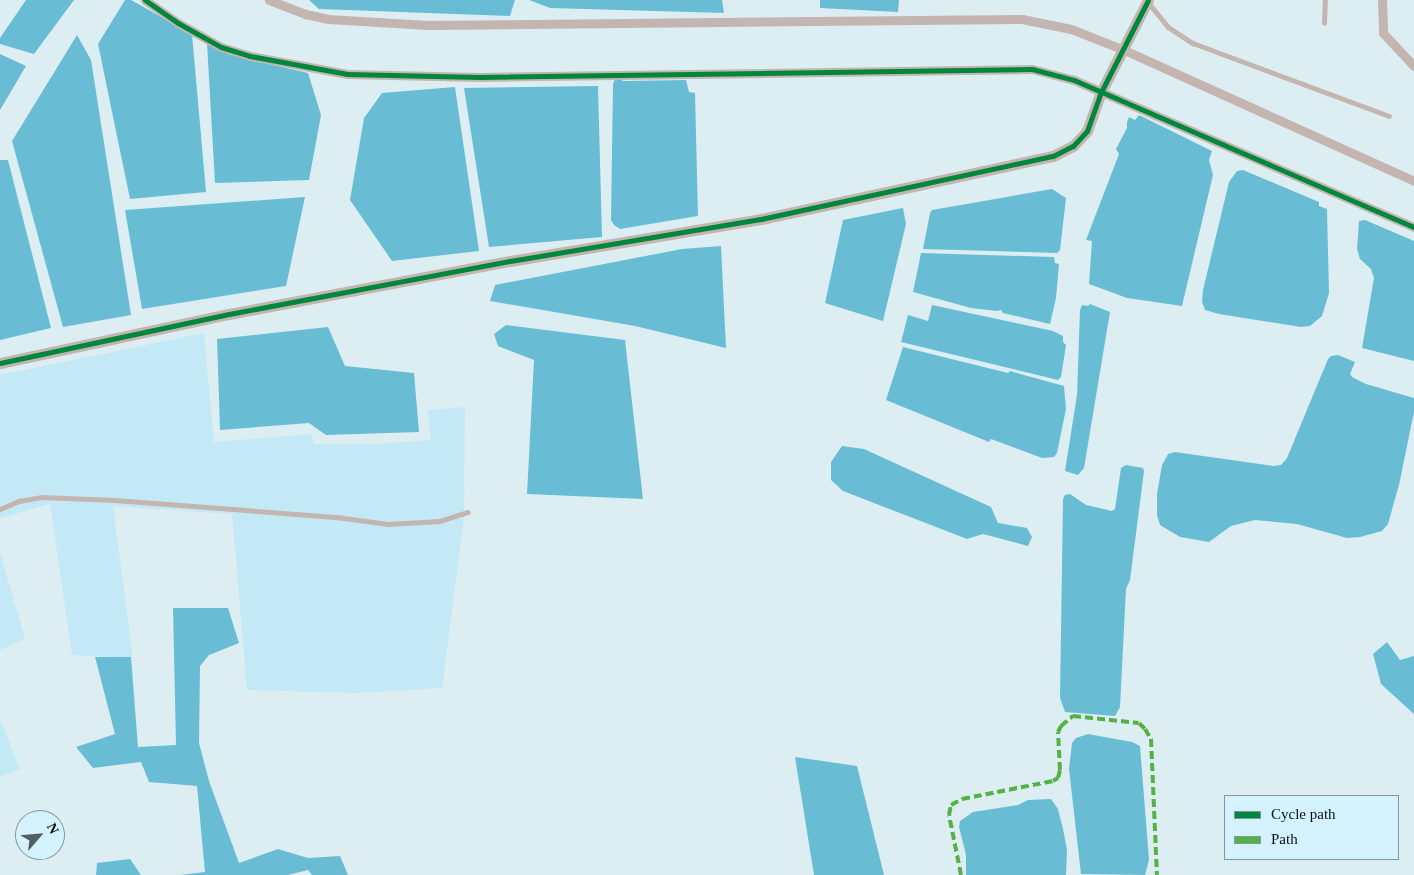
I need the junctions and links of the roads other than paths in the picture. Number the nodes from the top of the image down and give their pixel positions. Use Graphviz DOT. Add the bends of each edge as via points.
graph roads {
  1 [pos="145,0"];
  2 [pos="268,0"];
  3 [pos="1325,0"];
  4 [pos="1382,0"];
  5 [pos="1148,1"];
  6 [pos="1324,23"];
  7 [pos="1120,52"];
  8 [pos="1414,66"];
  9 [pos="1105,87"];
  10 [pos="1389,116"];
  11 [pos="1414,181"];
  12 [pos="1414,227"];
  13 [pos="0,363"];
  14 [pos="0,508"];
  15 [pos="468,512"];
  1 -- 9 [label="street" via="221,47 250,56 347,74 479,77 1032,69"];
  2 -- 7 [label="street" via="328,19 428,24 1022,19 1071,30"];
  3 -- 6 [label="lane"];
  4 -- 8 [label="street" via="1383,33"];
  5 -- 7 [label="street"];
  5 -- 10 [label="lane" via="1168,27 1193,43"];
  7 -- 9 [label="street"];
  7 -- 11 [label="street"];
  9 -- 12 [label="street"];
  9 -- 13 [label="street" via="1087,131 1073,146 1053,156 762,219 403,281"];
  14 -- 15 [label="lane" via="41,497 115,500 337,517 388,524 440,521"];
}
